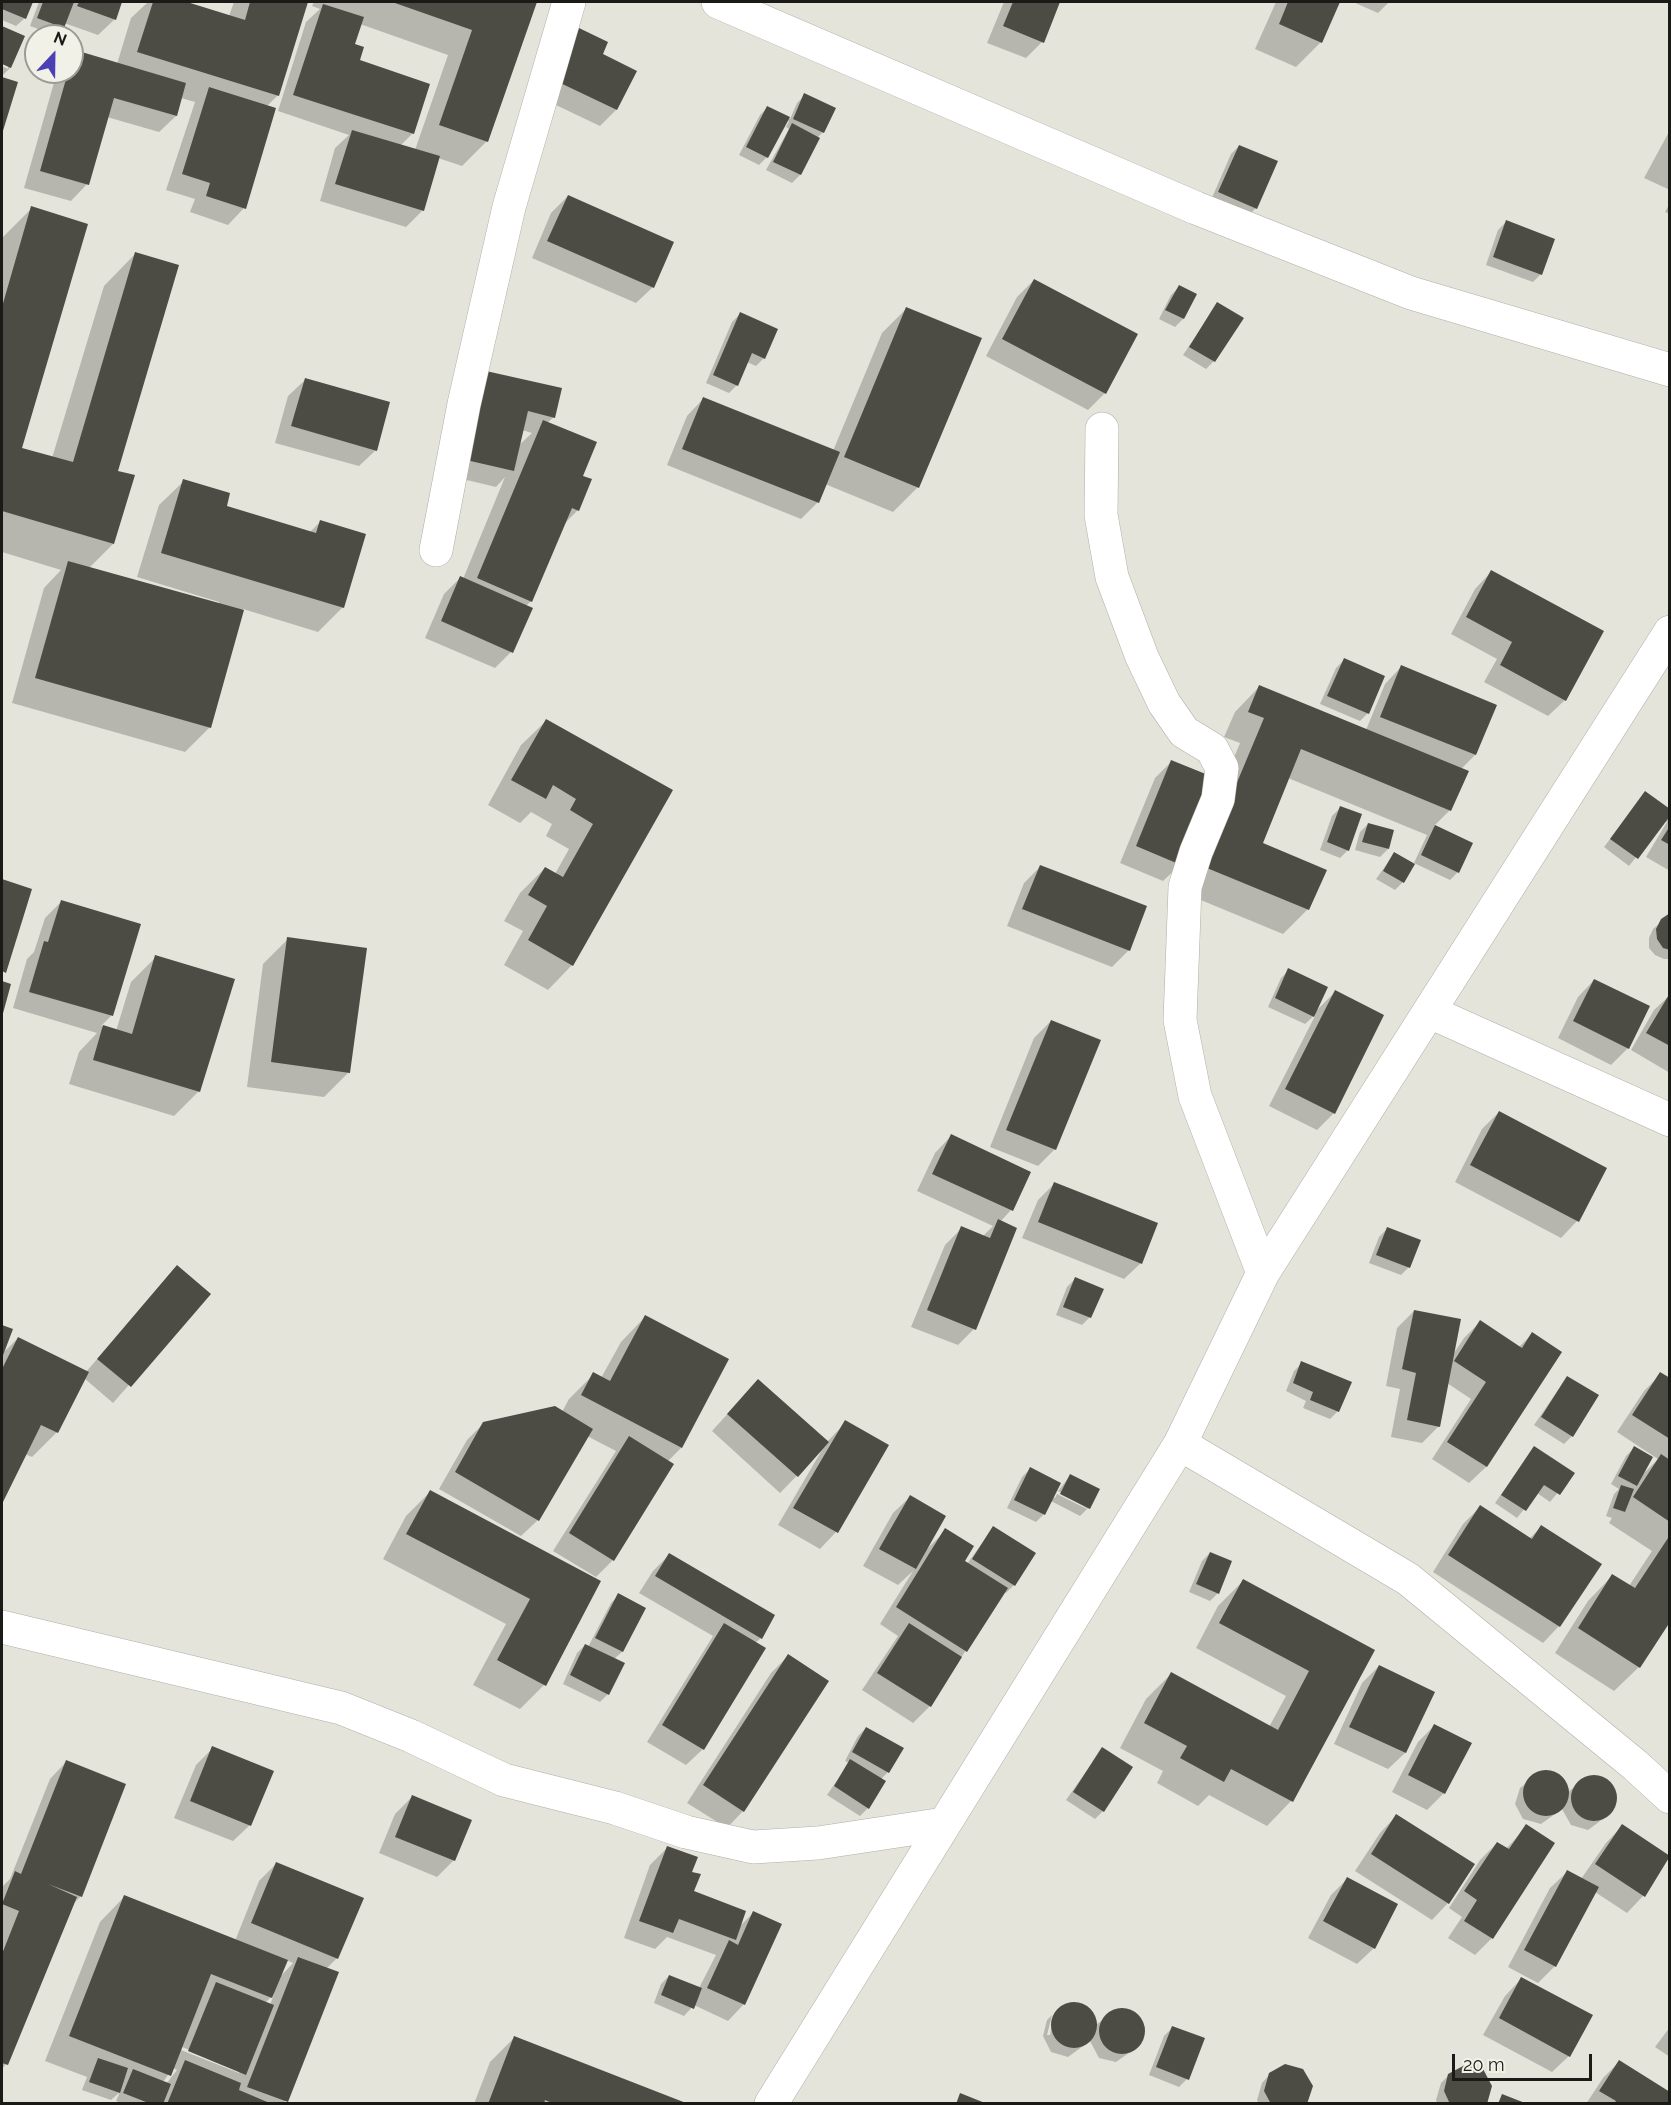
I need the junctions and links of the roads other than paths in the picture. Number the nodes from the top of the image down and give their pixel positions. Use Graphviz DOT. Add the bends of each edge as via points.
graph roads {
  1 [pos="569,2"];
  2 [pos="718,2"];
  3 [pos="1670,370"];
  4 [pos="1102,429"];
  5 [pos="436,550"];
  6 [pos="1670,632"];
  7 [pos="1430,1012"];
  8 [pos="1670,1120"];
  9 [pos="1263,1273"];
  10 [pos="1180,1444"];
  11 [pos="2,1627"];
  12 [pos="1670,1797"];
  13 [pos="944,1824"];
  14 [pos="771,2103"];
  1 -- 5 [label="street" via="508,207"];
  2 -- 3 [label="street" via="1196,208 1411,294"];
  4 -- 9 [label="street" via="1101,515 1112,577 1164,703 1184,732 1212,750 1221,768 1218,799 1185,887 1180,1020 1196,1096"];
  6 -- 7 [label="street"];
  7 -- 8 [label="street"];
  7 -- 9 [label="street"];
  9 -- 10 [label="street"];
  10 -- 12 [label="street" via="1407,1579"];
  10 -- 13 [label="street"];
  11 -- 13 [label="street" via="341,1708 504,1780 753,1847 818,1843"];
  13 -- 14 [label="street"];
}
